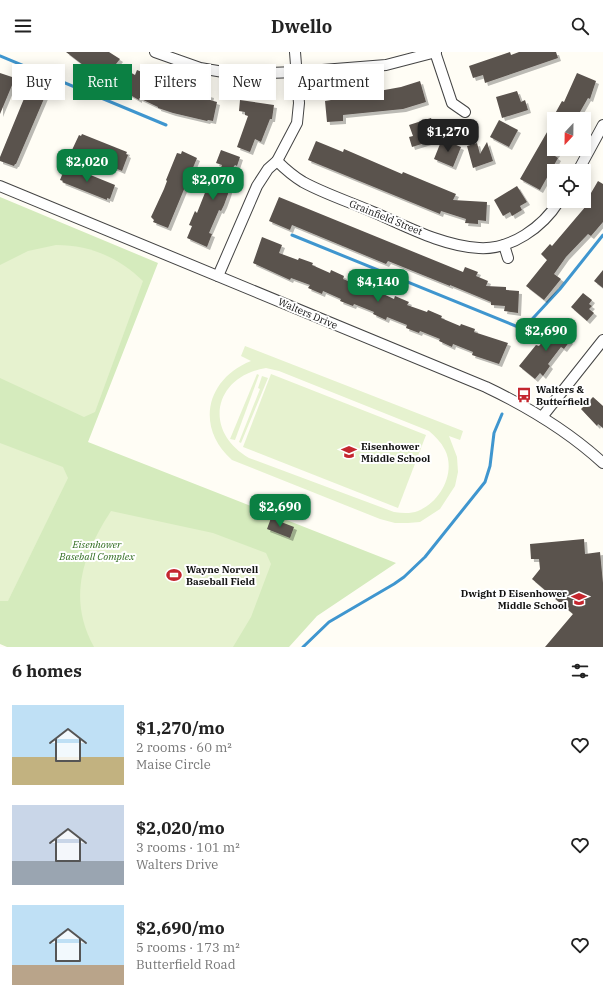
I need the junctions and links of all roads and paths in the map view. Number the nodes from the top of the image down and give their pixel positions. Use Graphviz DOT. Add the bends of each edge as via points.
graph roads {
  1 [pos="156,52"];
  2 [pos="294,52"];
  3 [pos="436,52"];
  4 [pos="296,64"];
  5 [pos="384,65"];
  6 [pos="284,72"];
  7 [pos="299,100"];
  8 [pos="465,112"];
  9 [pos="603,125"];
  10 [pos="277,161"];
  11 [pos="582,164"];
  12 [pos="0,186"];
  13 [pos="554,208"];
  14 [pos="504,245"];
  15 [pos="508,258"];
  16 [pos="218,276"];
  17 [pos="603,340"];
  18 [pos="542,417"];
  19 [pos="603,463"];
  1 -- 6 [label="street" via="209,70 235,74"];
  2 -- 4 [label="street"];
  3 -- 5 [label="street"];
  3 -- 8 [label="street" via="452,103"];
  7 -- 10 [label="street" via="297,123"];
  9 -- 11 [label="street"];
  10 -- 14 [label="street, Grainfield Street" via="293,175 316,188 452,244 480,248"];
  10 -- 16 [label="street" via="268,169 257,186"];
  12 -- 16 [label="street, Walters Drive"];
  13 -- 14 [label="street, Grainfield Street" via="545,220 531,231"];
  14 -- 15 [label="street"];
  16 -- 18 [label="street, Walters Drive" via="486,387"];
  17 -- 18 [label="street"];
  18 -- 19 [label="street, Walters Drive"];
}
